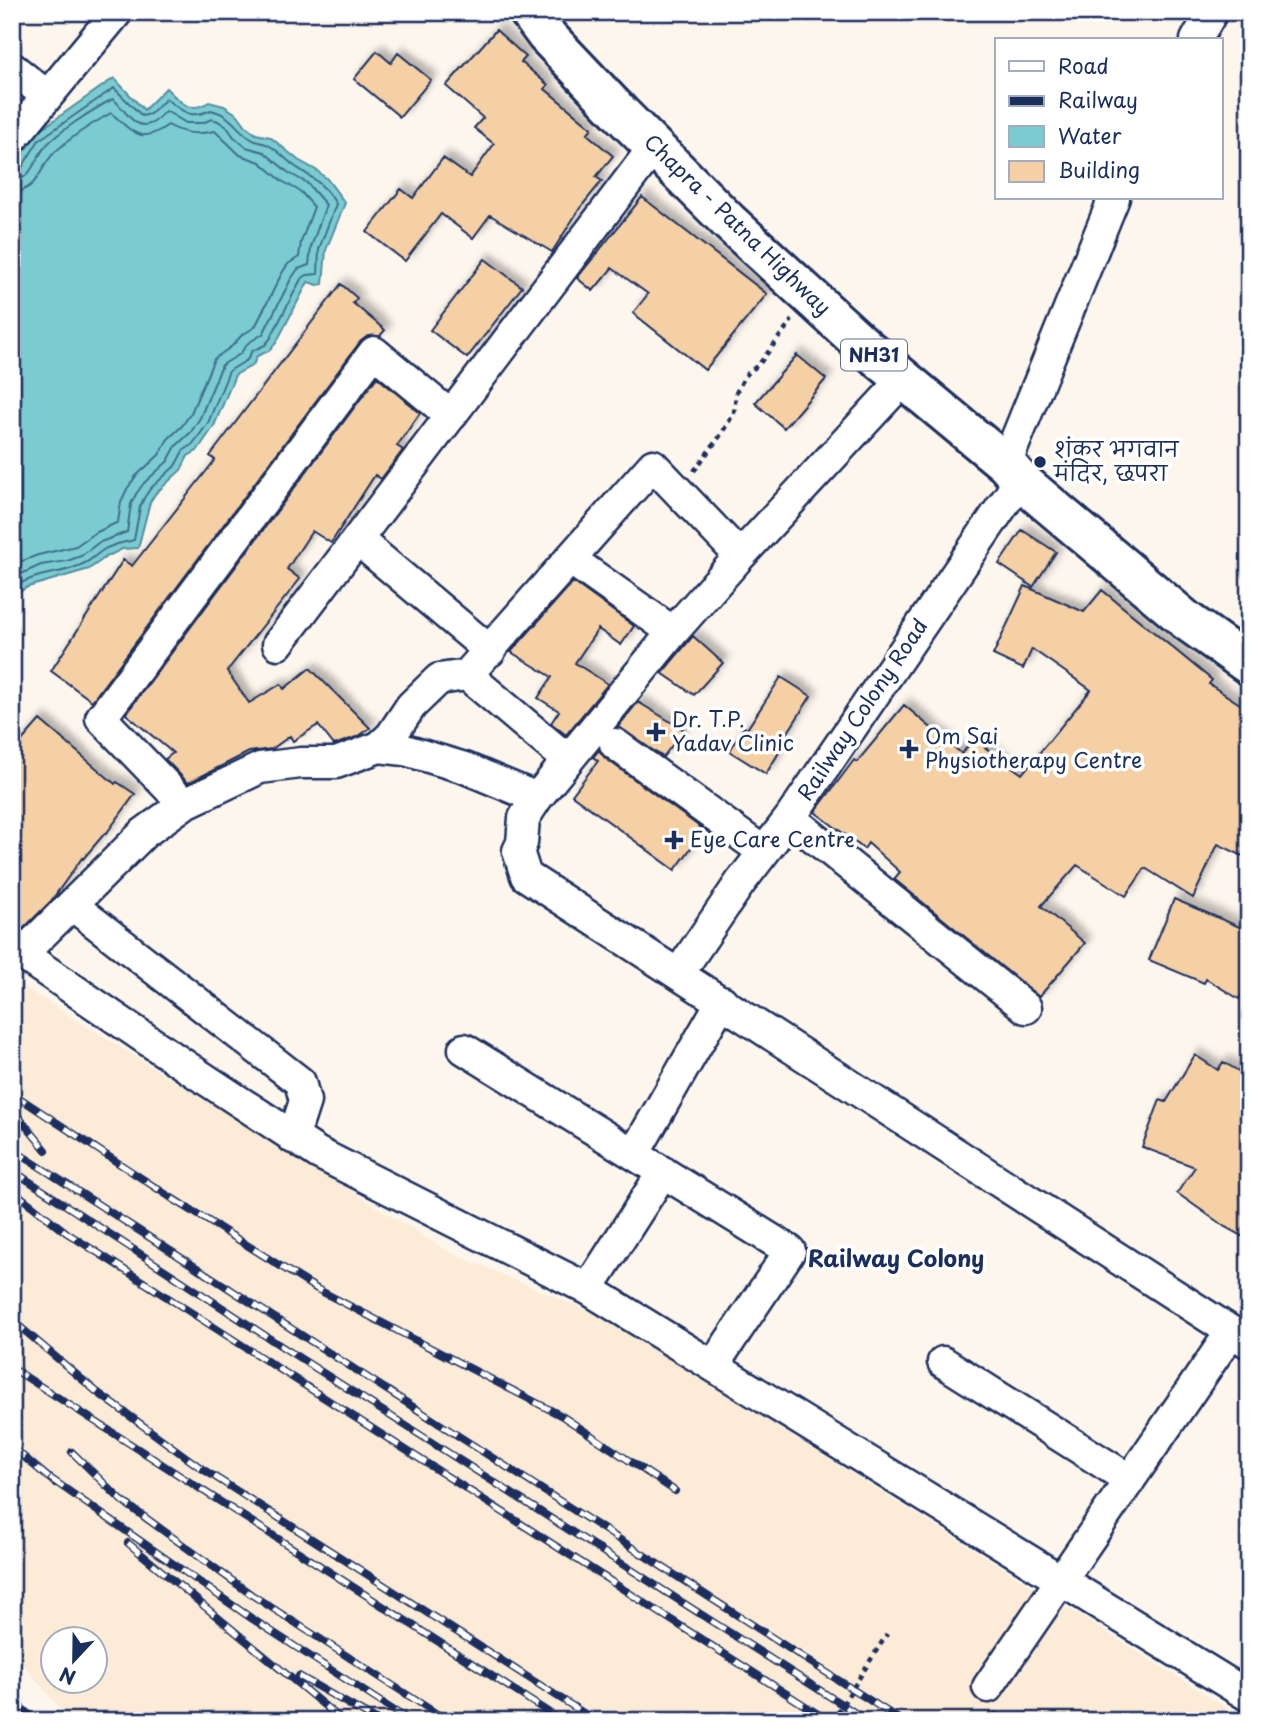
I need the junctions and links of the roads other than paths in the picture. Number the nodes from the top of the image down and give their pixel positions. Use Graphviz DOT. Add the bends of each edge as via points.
graph roads {
  1 [pos="117,12"];
  2 [pos="529,12"];
  3 [pos="1212,12"];
  4 [pos="1197,38"];
  5 [pos="12,68"];
  6 [pos="47,96"];
  7 [pos="12,139"];
  8 [pos="654,147"];
  9 [pos="1113,200"];
  10 [pos="904,379"];
  11 [pos="451,416"];
  12 [pos="1013,472"];
  13 [pos="358,540"];
  14 [pos="740,556"];
  15 [pos="570,559"];
  16 [pos="673,632"];
  17 [pos="278,644"];
  18 [pos="489,651"];
  19 [pos="1249,665"];
  20 [pos="467,675"];
  21 [pos="615,744"];
  22 [pos="379,747"];
  23 [pos="568,760"];
  24 [pos="537,798"];
  25 [pos="184,804"];
  26 [pos="790,818"];
  27 [pos="764,852"];
  28 [pos="72,905"];
  29 [pos="16,950"];
  30 [pos="679,973"];
  31 [pos="722,1000"];
  32 [pos="1026,1008"];
  33 [pos="464,1049"];
  34 [pos="293,1138"];
  35 [pos="634,1154"];
  36 [pos="663,1172"];
  37 [pos="588,1289"];
  38 [pos="1240,1337"];
  39 [pos="943,1362"];
  40 [pos="713,1366"];
  41 [pos="1130,1480"];
  42 [pos="1060,1581"];
  43 [pos="988,1687"];
  44 [pos="1249,1696"];
  1 -- 6 [label="street"];
  2 -- 8 [label="highway, Chapra - Patna Highway / NH31"];
  3 -- 4 [label="street"];
  5 -- 6 [label="street"];
  6 -- 7 [label="street"];
  8 -- 10 [label="highway, Chapra - Patna Highway / NH31" via="729,222"];
  8 -- 11 [label="street"];
  9 -- 12 [label="street, Railway Colony Road"];
  10 -- 12 [label="highway, Chapra - Patna Highway / NH31"];
  10 -- 14 [label="street"];
  11 -- 13 [label="street"];
  11 -- 25 [label="street" via="374,352 101,718"];
  12 -- 19 [label="highway, Chapra - Patna Highway / NH31" via="1187,621"];
  12 -- 26 [label="street, Railway Colony Road"];
  13 -- 17 [label="street"];
  13 -- 18 [label="street"];
  14 -- 15 [label="street" via="653,465"];
  14 -- 16 [label="street"];
  15 -- 16 [label="street"];
  15 -- 18 [label="street"];
  16 -- 23 [label="street"];
  18 -- 20 [label="street"];
  20 -- 22 [label="street" via="439,679"];
  20 -- 23 [label="street"];
  21 -- 27 [label="street"];
  22 -- 24 [label="street" via="466,768"];
  22 -- 25 [label="street" via="336,763 260,768"];
  23 -- 24 [label="street"];
  24 -- 30 [label="street" via="524,818 517,851 526,876"];
  25 -- 28 [label="street" via="144,833"];
  26 -- 27 [label="street, Railway Colony Road"];
  26 -- 32 [label="street"];
  27 -- 30 [label="street, Railway Colony Road"];
  28 -- 29 [label="street" via="34,942"];
  28 -- 34 [label="street" via="300,1082 304,1101"];
  29 -- 34 [label="street"];
  30 -- 31 [label="street"];
  31 -- 35 [label="street"];
  31 -- 38 [label="street"];
  33 -- 35 [label="street"];
  34 -- 37 [label="street"];
  35 -- 36 [label="street"];
  36 -- 37 [label="street"];
  36 -- 40 [label="street" via="790,1251"];
  37 -- 40 [label="street"];
  38 -- 41 [label="street"];
  39 -- 41 [label="street"];
  40 -- 42 [label="street"];
  41 -- 42 [label="street"];
  42 -- 43 [label="street"];
  42 -- 44 [label="street"];
}
